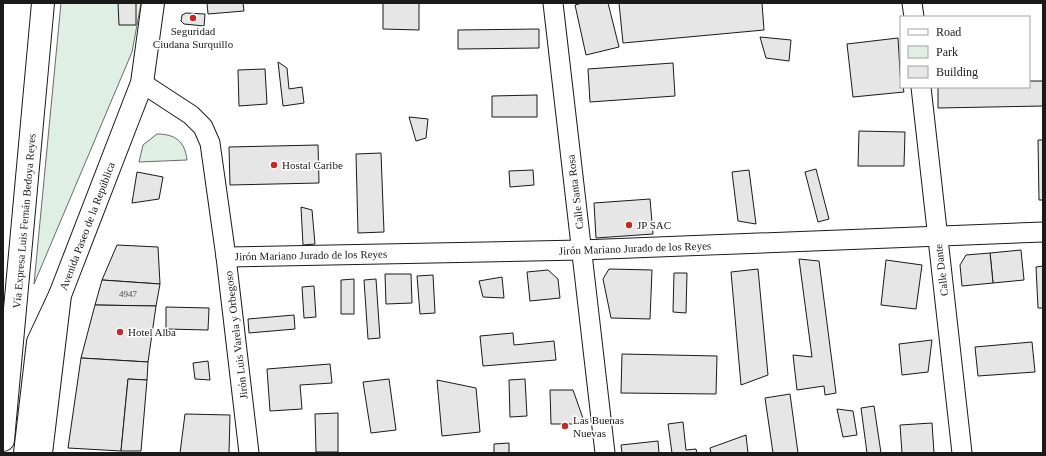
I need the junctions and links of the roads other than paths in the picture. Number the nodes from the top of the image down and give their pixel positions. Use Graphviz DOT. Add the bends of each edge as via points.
graph roads {
  1 [pos="43,3"];
  2 [pos="153,3"];
  3 [pos="168,3"];
  4 [pos="553,3"];
  5 [pos="912,3"];
  6 [pos="914,16"];
  7 [pos="148,43"];
  8 [pos="142,83"];
  9 [pos="921,88"];
  10 [pos="1043,232"];
  11 [pos="937,237"];
  12 [pos="581,250"];
  13 [pos="226,257"];
  14 [pos="60,295"];
  15 [pos="3,440"];
  16 [pos="25,453"];
  17 [pos="41,453"];
  18 [pos="249,453"];
  19 [pos="605,453"];
  20 [pos="962,453"];
  1 -- 15 [label="main road, Vía Expresa Luis Fernán Bedoya Reyes"];
  2 -- 7 [label="main road, Avenida Paseo de la República"];
  3 -- 7 [label="main road"];
  4 -- 12 [label="street, Calle Santa Rosa"];
  5 -- 6 [label="street"];
  7 -- 8 [label="main road, Avenida Paseo de la República"];
  8 -- 13 [label="street, Jirón Luis Varela y Orbegoso" via="204,127 210,143"];
  8 -- 14 [label="main road, Avenida Paseo de la República"];
  9 -- 11 [label="street, Calle Dante"];
  10 -- 11 [label="street, Jirón Mariano Jurado de los Reyes"];
  11 -- 12 [label="street, Jirón Mariano Jurado de los Reyes"];
  11 -- 20 [label="street, Calle Dante"];
  12 -- 13 [label="street, Jirón Mariano Jurado de los Reyes"];
  12 -- 19 [label="street, Calle Santa Rosa"];
  13 -- 18 [label="street, Jirón Luis Varela y Orbegoso"];
  14 -- 16 [label="main road" via="38,342"];
  14 -- 17 [label="main road, Avenida Paseo de la República"];
}
